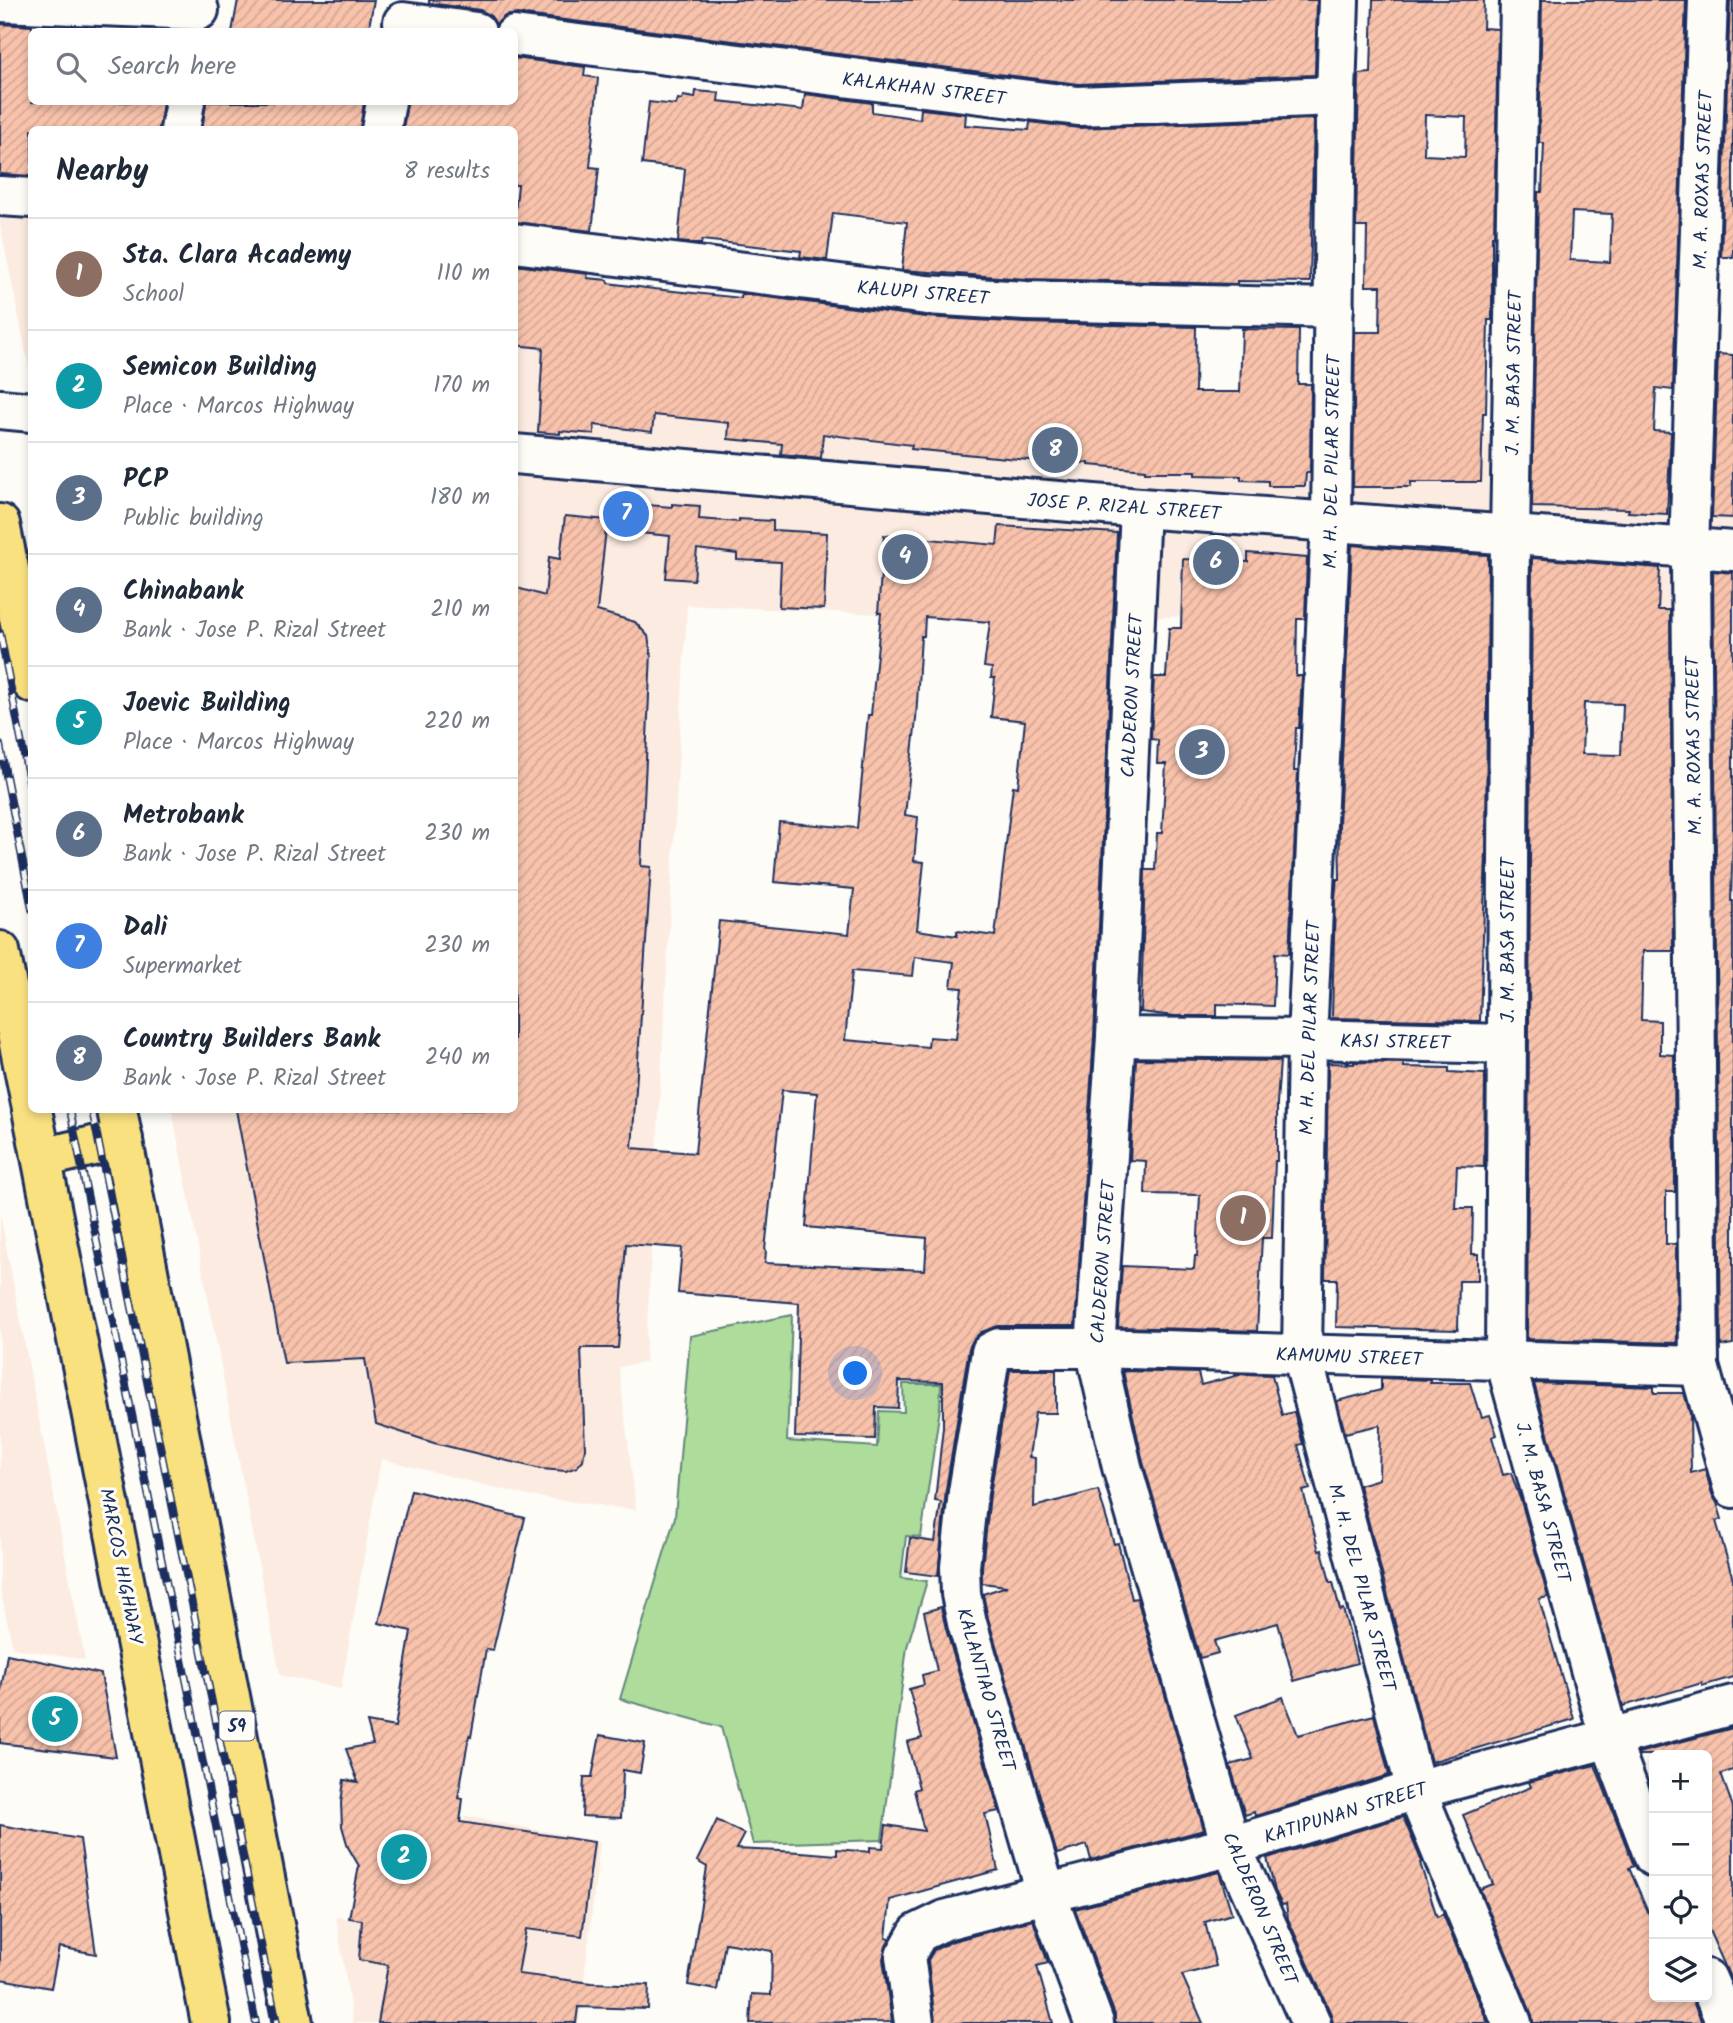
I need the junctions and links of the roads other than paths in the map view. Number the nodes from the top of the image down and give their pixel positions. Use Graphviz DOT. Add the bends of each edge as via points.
graph roads {
  1 [pos="1339,0"];
  2 [pos="1520,0"];
  3 [pos="1708,0"];
  4 [pos="0,2"];
  5 [pos="198,14"];
  6 [pos="403,18"];
  7 [pos="455,28"];
  8 [pos="518,36"];
  9 [pos="1336,96"];
  10 [pos="184,105"];
  11 [pos="385,105"];
  12 [pos="181,126"];
  13 [pos="381,126"];
  14 [pos="0,196"];
  15 [pos="28,198"];
  16 [pos="518,244"];
  17 [pos="1334,308"];
  18 [pos="0,409"];
  19 [pos="28,412"];
  20 [pos="518,454"];
  21 [pos="1140,508"];
  22 [pos="1331,522"];
  23 [pos="0,524"];
  24 [pos="1510,535"];
  25 [pos="1689,548"];
  26 [pos="1733,551"];
  27 [pos="28,663"];
  28 [pos="0,951"];
  29 [pos="1116,1037"];
  30 [pos="1307,1039"];
  31 [pos="1506,1044"];
  32 [pos="28,1089"];
  33 [pos="33,1113"];
  34 [pos="120,1124"];
  35 [pos="42,1158"];
  36 [pos="999,1348"];
  37 [pos="1095,1348"];
  38 [pos="1302,1354"];
  39 [pos="1505,1360"];
  40 [pos="1699,1366"];
  41 [pos="1733,1489"];
  42 [pos="1733,1705"];
  43 [pos="1609,1737"];
  44 [pos="1416,1790"];
  45 [pos="1649,1844"];
  46 [pos="1231,1846"];
  47 [pos="1046,1893"];
  48 [pos="1712,1991"];
  49 [pos="211,2023"];
  50 [pos="293,2023"];
  51 [pos="914,2023"];
  52 [pos="1094,2023"];
  53 [pos="1311,2023"];
  54 [pos="1512,2023"];
  55 [pos="1726,2023"];
  1 -- 9 [label="street, M. H. DEL PILAR STREET"];
  2 -- 24 [label="street, J. M. BASA STREET"];
  3 -- 25 [label="street, M. A. ROXAS STREET"];
  4 -- 5 [label="street"];
  6 -- 7 [label="street"];
  8 -- 9 [label="street, KALAKHAN STREET" via="1078,106"];
  9 -- 17 [label="street, M. H. DEL PILAR STREET"];
  10 -- 12 [label="street"];
  11 -- 13 [label="street"];
  14 -- 15 [label="street"];
  16 -- 17 [label="street, KALUPI STREET" via="927,295"];
  17 -- 22 [label="street, M. H. DEL PILAR STREET"];
  18 -- 19 [label="street"];
  20 -- 21 [label="street, JOSE P. RIZAL STREET"];
  21 -- 22 [label="street, JOSE P. RIZAL STREET"];
  21 -- 29 [label="street, CALDERON STREET"];
  22 -- 24 [label="street, JOSE P. RIZAL STREET"];
  22 -- 30 [label="street, M. H. DEL PILAR STREET"];
  23 -- 27 [label="main road"];
  24 -- 25 [label="street, JOSE P. RIZAL STREET"];
  24 -- 31 [label="street, J. M. BASA STREET"];
  25 -- 26 [label="street, JOSE P. RIZAL STREET"];
  25 -- 40 [label="street, M. A. ROXAS STREET"];
  28 -- 32 [label="main road, MARCOS HIGHWAY"];
  29 -- 30 [label="street, KASI STREET"];
  29 -- 37 [label="street, CALDERON STREET"];
  30 -- 31 [label="street, KASI STREET"];
  30 -- 38 [label="street, M. H. DEL PILAR STREET"];
  31 -- 39 [label="street, J. M. BASA STREET"];
  33 -- 35 [label="main road, MARCOS HIGHWAY"];
  34 -- 35 [label="main road"];
  34 -- 50 [label="main road, 59"];
  35 -- 49 [label="main road, MARCOS HIGHWAY"];
  36 -- 37 [label="street, KAMUMU STREET"];
  36 -- 47 [label="street, KALANTIAO STREET" via="991,1352 988,1362 968,1492 961,1594"];
  37 -- 38 [label="street, KAMUMU STREET"];
  37 -- 46 [label="street, CALDERON STREET" via="1122,1467"];
  38 -- 39 [label="street, KAMUMU STREET"];
  38 -- 44 [label="street, M. H. DEL PILAR STREET"];
  39 -- 40 [label="street, KAMUMU STREET"];
  39 -- 43 [label="street, J. M. BASA STREET"];
  40 -- 41 [label="street, M. A. ROXAS STREET"];
  42 -- 43 [label="street, KATIPUNAN STREET"];
  43 -- 44 [label="street, KATIPUNAN STREET"];
  43 -- 45 [label="street, J. M. BASA STREET"];
  44 -- 46 [label="street, KATIPUNAN STREET"];
  44 -- 54 [label="street, M. H. DEL PILAR STREET"];
  46 -- 47 [label="street, KATIPUNAN STREET"];
  46 -- 53 [label="street, CALDERON STREET"];
  47 -- 51 [label="street, KATIPUNAN STREET" via="945,1920 918,1933 905,1956"];
  47 -- 52 [label="street, KALANTIAO STREET"];
  48 -- 55 [label="street"];
}
